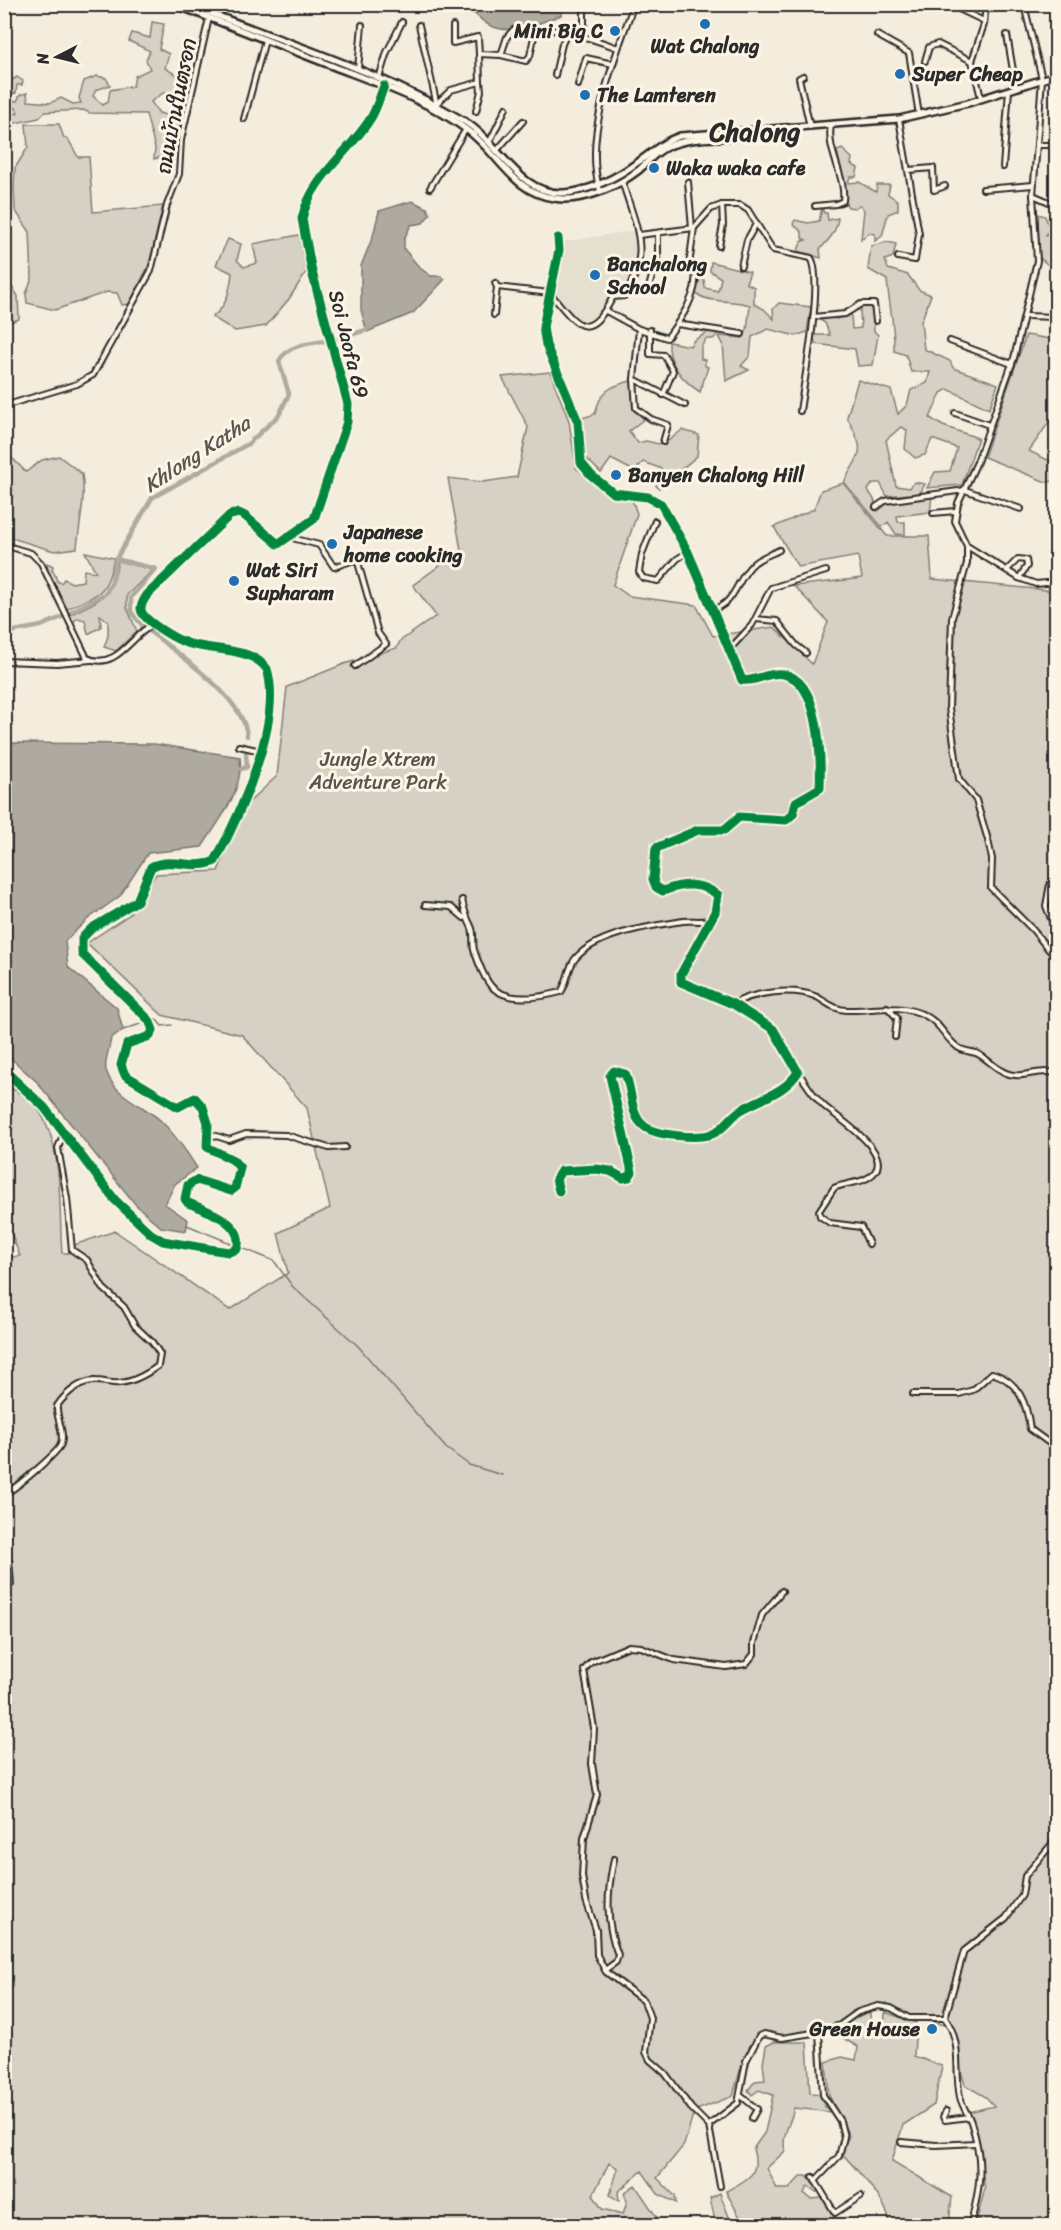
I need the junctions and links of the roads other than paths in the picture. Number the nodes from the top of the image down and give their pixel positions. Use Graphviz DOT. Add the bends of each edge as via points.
graph roads {
  1 [pos="174,4"];
  2 [pos="187,4"];
  3 [pos="584,4"];
  4 [pos="634,4"];
  5 [pos="948,4"];
  6 [pos="986,4"];
  7 [pos="203,7"];
  8 [pos="1026,13"];
  9 [pos="209,18"];
  10 [pos="984,21"];
  11 [pos="402,22"];
  12 [pos="362,25"];
  13 [pos="419,25"];
  14 [pos="453,26"];
  15 [pos="536,27"];
  16 [pos="568,31"];
  17 [pos="878,34"];
  18 [pos="1007,35"];
  19 [pos="584,36"];
  20 [pos="265,40"];
  21 [pos="618,48"];
  22 [pos="479,54"];
  23 [pos="501,55"];
  24 [pos="925,61"];
  25 [pos="972,61"];
  26 [pos="614,64"];
  27 [pos="358,69"];
  28 [pos="555,75"];
  29 [pos="1056,75"];
  30 [pos="803,76"];
  31 [pos="380,78"];
  32 [pos="1042,79"];
  33 [pos="480,82"];
  34 [pos="579,85"];
  35 [pos="384,86"];
  36 [pos="1016,88"];
  37 [pos="1009,90"];
  38 [pos="981,98"];
  39 [pos="435,103"];
  40 [pos="506,108"];
  41 [pos="476,111"];
  42 [pos="919,115"];
  43 [pos="244,119"];
  44 [pos="899,119"];
  45 [pos="523,121"];
  46 [pos="831,125"];
  47 [pos="811,128"];
  48 [pos="466,129"];
  49 [pos="711,136"];
  50 [pos="490,141"];
  51 [pos="1037,145"];
  52 [pos="1056,145"];
  53 [pos="498,149"];
  54 [pos="1003,167"];
  55 [pos="909,170"];
  56 [pos="622,181"];
  57 [pos="688,182"];
  58 [pos="1034,185"];
  59 [pos="945,186"];
  60 [pos="599,187"];
  61 [pos="430,188"];
  62 [pos="983,189"];
  63 [pos="1033,195"];
  64 [pos="722,205"];
  65 [pos="1056,205"];
  66 [pos="815,206"];
  67 [pos="756,224"];
  68 [pos="693,228"];
  69 [pos="658,233"];
  70 [pos="639,235"];
  71 [pos="558,238"];
  72 [pos="719,246"];
  73 [pos="898,257"];
  74 [pos="689,265"];
  75 [pos="741,266"];
  76 [pos="695,270"];
  77 [pos="648,291"];
  78 [pos="550,293"];
  79 [pos="606,310"];
  80 [pos="494,315"];
  81 [pos="1025,316"];
  82 [pos="813,317"];
  83 [pos="1056,317"];
  84 [pos="876,321"];
  85 [pos="677,324"];
  86 [pos="639,328"];
  87 [pos="650,330"];
  88 [pos="742,334"];
  89 [pos="950,341"];
  90 [pos="1012,364"];
  91 [pos="634,379"];
  92 [pos="663,395"];
  93 [pos="685,405"];
  94 [pos="4,406"];
  95 [pos="800,411"];
  96 [pos="955,413"];
  97 [pos="989,425"];
  98 [pos="663,442"];
  99 [pos="964,490"];
  100 [pos="876,507"];
  101 [pos="1021,509"];
  102 [pos="956,511"];
  103 [pos="933,513"];
  104 [pos="655,521"];
  105 [pos="291,537"];
  106 [pos="4,545"];
  107 [pos="967,546"];
  108 [pos="779,550"];
  109 [pos="688,552"];
  110 [pos="1006,570"];
  111 [pos="826,571"];
  112 [pos="1019,578"];
  113 [pos="1056,582"];
  114 [pos="710,610"];
  115 [pos="756,619"];
  116 [pos="155,625"];
  117 [pos="728,651"];
  118 [pos="806,653"];
  119 [pos="92,660"];
  120 [pos="4,661"];
  121 [pos="355,666"];
  122 [pos="239,746"];
  123 [pos="261,751"];
  124 [pos="1056,880"];
  125 [pos="462,900"];
  126 [pos="425,905"];
  127 [pos="710,920"];
  128 [pos="466,921"];
  129 [pos="1056,931"];
  130 [pos="1056,947"];
  131 [pos="733,1004"];
  132 [pos="886,1006"];
  133 [pos="895,1037"];
  134 [pos="4,1070"];
  135 [pos="798,1072"];
  136 [pos="1056,1078"];
  137 [pos="210,1134"];
  138 [pos="63,1135"];
  139 [pos="345,1147"];
  140 [pos="559,1191"];
  141 [pos="869,1244"];
  142 [pos="913,1394"];
  143 [pos="1056,1448"];
  144 [pos="4,1494"];
  145 [pos="4,1554"];
  146 [pos="11,1584"];
  147 [pos="783,1591"];
  148 [pos="1056,1839"];
  149 [pos="614,1858"];
  150 [pos="605,1970"];
  151 [pos="945,2018"];
  152 [pos="819,2032"];
  153 [pos="741,2096"];
  154 [pos="946,2111"];
  155 [pos="969,2117"];
  156 [pos="752,2118"];
  157 [pos="709,2126"];
  158 [pos="901,2142"];
  159 [pos="976,2143"];
  160 [pos="720,2186"];
  161 [pos="861,2196"];
  162 [pos="970,2226"];
  1 -- 9 [label="main road"];
  2 -- 7 [label="main road"];
  3 -- 19 [label="street"];
  4 -- 21 [label="street"];
  5 -- 10 [label="street"];
  6 -- 10 [label="street"];
  7 -- 27 [label="main road"];
  8 -- 32 [label="street"];
  9 -- 20 [label="main road"];
  9 -- 94 [label="street, ถนนบ้านในตรอก" via="181,140 179,174 148,277 93,375 77,384"];
  10 -- 25 [label="street"];
  11 -- 31 [label="street"];
  12 -- 27 [label="street"];
  13 -- 39 [label="street"];
  14 -- 22 [label="street" via="453,43 478,37"];
  15 -- 16 [label="street"];
  15 -- 23 [label="street" via="513,30"];
  15 -- 23 [label="street" via="526,61"];
  16 -- 19 [label="street"];
  16 -- 28 [label="street"];
  17 -- 42 [label="street" via="909,53"];
  18 -- 36 [label="street"];
  19 -- 21 [label="street"];
  20 -- 35 [label="main road"];
  20 -- 43 [label="street"];
  21 -- 26 [label="street"];
  22 -- 23 [label="street"];
  22 -- 33 [label="street"];
  24 -- 25 [label="street" via="929,47 938,44"];
  25 -- 38 [label="street"];
  26 -- 34 [label="street" via="586,58"];
  26 -- 60 [label="street" via="595,147"];
  27 -- 31 [label="main road"];
  29 -- 32 [label="main road"];
  30 -- 47 [label="street" via="799,78"];
  31 -- 39 [label="main road"];
  32 -- 36 [label="main road"];
  32 -- 51 [label="street"];
  33 -- 39 [label="street" via="451,90"];
  33 -- 41 [label="street"];
  35 -- 48 [label="main road"];
  35 -- 105 [label="street, Soi Jaofa 69" via="371,118 325,173 302,219 312,272 348,404 347,422 314,519"];
  36 -- 37 [label="main road"];
  37 -- 38 [label="main road"];
  37 -- 54 [label="street"];
  38 -- 42 [label="main road"];
  39 -- 50 [label="main road"];
  40 -- 50 [label="street"];
  42 -- 44 [label="main road"];
  44 -- 46 [label="main road"];
  44 -- 55 [label="street"];
  45 -- 53 [label="street"];
  46 -- 47 [label="main road"];
  46 -- 66 [label="street" via="831,147 843,201"];
  47 -- 49 [label="main road"];
  48 -- 60 [label="main road" via="531,192 572,199"];
  48 -- 61 [label="street"];
  49 -- 56 [label="main road" via="667,147"];
  49 -- 60 [label="main road" via="667,140"];
  50 -- 53 [label="main road"];
  51 -- 52 [label="street"];
  51 -- 58 [label="street"];
  53 -- 60 [label="main road" via="531,186 566,194"];
  55 -- 59 [label="street" via="933,168 934,190"];
  55 -- 73 [label="street" via="919,234 915,260"];
  56 -- 60 [label="main road"];
  56 -- 70 [label="street"];
  57 -- 68 [label="street"];
  58 -- 62 [label="street"];
  58 -- 63 [label="street"];
  63 -- 65 [label="street"];
  63 -- 81 [label="street" via="1037,261"];
  64 -- 67 [label="street" via="740,205"];
  64 -- 68 [label="street" via="711,209"];
  64 -- 72 [label="street"];
  67 -- 75 [label="street" via="747,240"];
  67 -- 82 [label="street" via="773,250 811,258 815,264"];
  68 -- 69 [label="street"];
  68 -- 74 [label="street"];
  69 -- 70 [label="street"];
  69 -- 77 [label="street" via="658,254"];
  70 -- 79 [label="street" via="642,249 636,275 624,296 614,297"];
  71 -- 78 [label="street"];
  76 -- 85 [label="street" via="697,281"];
  78 -- 79 [label="street" via="576,324 593,325"];
  78 -- 80 [label="street" via="496,285"];
  78 -- 109 [label="street" via="543,327 546,345 578,422 581,463 613,493 648,497 661,504"];
  79 -- 86 [label="street"];
  81 -- 83 [label="street"];
  81 -- 90 [label="street"];
  82 -- 84 [label="street" via="845,314 869,303 873,304"];
  82 -- 95 [label="street"];
  85 -- 87 [label="street" via="667,338"];
  85 -- 88 [label="street"];
  86 -- 87 [label="street"];
  86 -- 91 [label="street"];
  87 -- 92 [label="street" via="650,354 664,355 673,371"];
  89 -- 90 [label="street"];
  90 -- 97 [label="street"];
  91 -- 92 [label="street"];
  91 -- 98 [label="street" via="636,408 669,428"];
  92 -- 93 [label="street"];
  96 -- 97 [label="street"];
  97 -- 99 [label="street"];
  99 -- 100 [label="street" via="885,501"];
  99 -- 101 [label="street"];
  99 -- 102 [label="street"];
  102 -- 103 [label="street"];
  102 -- 107 [label="street" via="957,527"];
  104 -- 109 [label="street" via="642,554 639,572 643,578 657,581"];
  105 -- 116 [label="street" via="278,544 244,516 230,515 147,595 141,608 143,616"];
  105 -- 121 [label="street" via="320,545 334,567 357,559 378,633 386,644"];
  106 -- 119 [label="street" via="31,553 41,563 83,654"];
  107 -- 110 [label="street"];
  107 -- 130 [label="street" via="967,563 952,618 949,708 957,768 963,786 976,800 988,840 991,888 1049,950"];
  108 -- 114 [label="street" via="753,563 732,597 722,607"];
  109 -- 114 [label="street"];
  110 -- 112 [label="street"];
  110 -- 112 [label="street" via="1018,558 1026,560 1027,566"];
  111 -- 115 [label="street" via="771,588"];
  112 -- 113 [label="street" via="1036,584"];
  114 -- 117 [label="street"];
  115 -- 117 [label="street"];
  115 -- 118 [label="street" via="777,621"];
  116 -- 119 [label="street" via="119,654"];
  116 -- 123 [label="street" via="185,642 262,662 270,684"];
  117 -- 127 [label="street" via="742,680 786,674 804,690 817,718 820,788 796,802 793,814 786,820 738,817 724,830 698,830 656,848 656,887 663,891 689,883 709,888 719,900"];
  119 -- 120 [label="street"];
  122 -- 123 [label="street"];
  123 -- 137 [label="street" via="254,778 215,861 207,865 164,863 151,867 136,901 82,938 82,954 149,1020 153,1030 150,1036 127,1044 121,1065 125,1075 178,1107 195,1098 203,1107"];
  124 -- 129 [label="street" via="1050,884 1046,899"];
  125 -- 128 [label="street"];
  126 -- 128 [label="street" via="451,907"];
  127 -- 128 [label="street" via="637,929 597,943 575,960 561,993 535,999 493,988 482,969 471,926"];
  127 -- 131 [label="street" via="681,974 681,982"];
  131 -- 132 [label="street" via="760,994 793,992 844,1010"];
  131 -- 135 [label="street" via="773,1029"];
  132 -- 133 [label="street" via="897,1018"];
  132 -- 136 [label="street" via="925,1015 955,1045 984,1057 1009,1075 1047,1070 1055,1072"];
  134 -- 138 [label="street" via="44,1107"];
  135 -- 140 [label="street" via="768,1098 739,1111 722,1129 696,1136 655,1132 643,1125 634,1110 625,1074 614,1071 610,1082 632,1172 623,1178 597,1169 561,1171 556,1179"];
  135 -- 141 [label="street" via="814,1096 866,1140 877,1157 872,1175 834,1188 819,1211 830,1222 861,1227"];
  137 -- 138 [label="street" via="207,1147 237,1163 240,1176 231,1191 202,1180 191,1183 185,1199 225,1220 238,1239 235,1251 163,1241 151,1234 115,1200"];
  137 -- 139 [label="street" via="230,1140 246,1134 286,1135 329,1148"];
  138 -- 144 [label="street" via="58,1148 72,1250 87,1260 103,1288 124,1307 134,1325 160,1354 158,1366 136,1379 89,1382 64,1397 57,1406 62,1431 58,1449"];
  142 -- 143 [label="street" via="959,1394 973,1390 992,1373 1004,1376 1022,1398 1030,1429"];
  145 -- 146 [label="street" via="9,1561"];
  147 -- 150 [label="street" via="762,1615 754,1654 746,1664 737,1667 674,1660 629,1646 586,1666 597,1795 584,1838 582,1876 596,1930 597,1955"];
  148 -- 151 [label="street" via="1025,1876 1022,1895 1006,1918 964,1951"];
  149 -- 150 [label="street" via="607,1896 618,1955 616,1962"];
  150 -- 157 [label="street" via="644,2001 650,2018 646,2044 650,2060"];
  151 -- 152 [label="street" via="909,2018 878,2006"];
  151 -- 155 [label="street" via="955,2031 960,2099"];
  152 -- 153 [label="street" via="782,2038 759,2036 746,2061"];
  152 -- 161 [label="street" via="823,2095 840,2121 844,2138 839,2157 814,2179 835,2213"];
  153 -- 156 [label="street" via="758,2109"];
  153 -- 157 [label="street" via="738,2103"];
  154 -- 155 [label="street" via="945,2120"];
  155 -- 159 [label="street"];
  157 -- 160 [label="street"];
  158 -- 159 [label="street"];
  159 -- 162 [label="street" via="982,2170 978,2203"];
}
